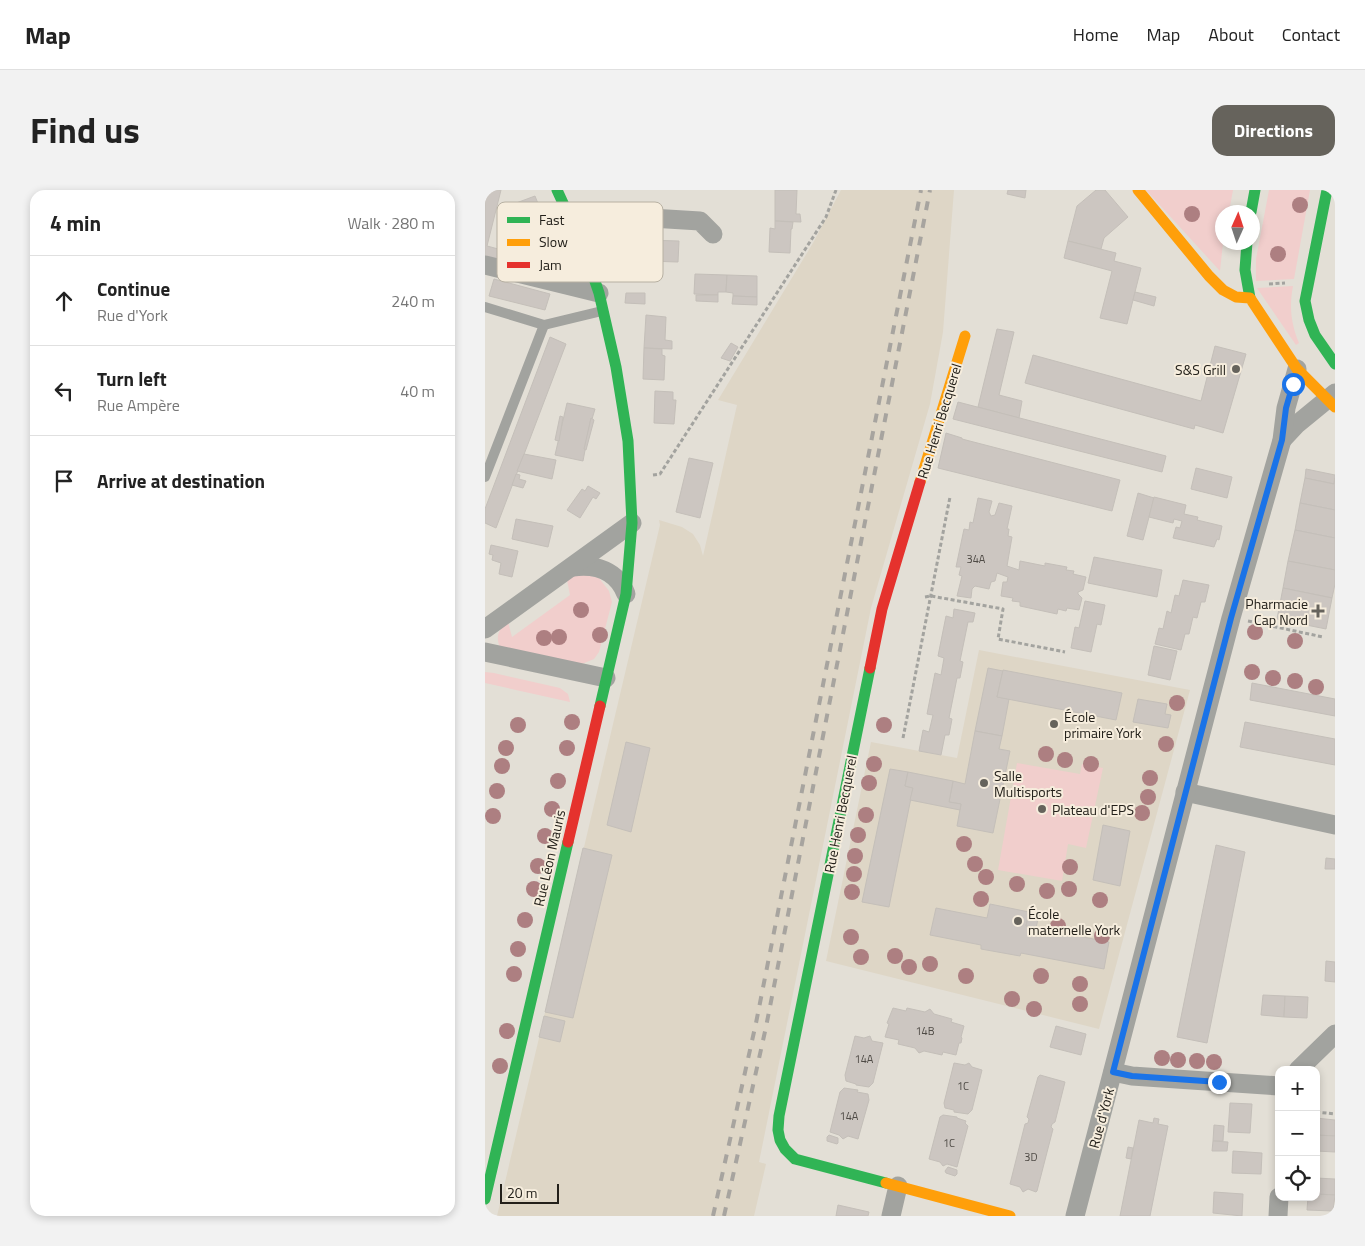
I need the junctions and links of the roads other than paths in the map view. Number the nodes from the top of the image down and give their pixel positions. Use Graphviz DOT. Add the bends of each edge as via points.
graph roads {
  1 [pos="557,190"];
  2 [pos="1138,190"];
  3 [pos="1255,190"];
  4 [pos="1327,190"];
  5 [pos="563,202"];
  6 [pos="1252,205"];
  7 [pos="663,219"];
  8 [pos="713,234"];
  9 [pos="1245,250"];
  10 [pos="485,265"];
  11 [pos="497,269"];
  12 [pos="538,282"];
  13 [pos="595,282"];
  14 [pos="1250,298"];
  15 [pos="601,302"];
  16 [pos="485,307"];
  17 [pos="544,325"];
  18 [pos="965,336"];
  19 [pos="1335,364"];
  20 [pos="1297,369"];
  21 [pos="1333,400"];
  22 [pos="1282,440"];
  23 [pos="485,477"];
  24 [pos="632,523"];
  25 [pos="573,567"];
  26 [pos="626,594"];
  27 [pos="485,629"];
  28 [pos="485,652"];
  29 [pos="606,678"];
  30 [pos="1185,792"];
  31 [pos="1335,825"];
  32 [pos="1335,1034"];
  33 [pos="1302,1066"];
  34 [pos="1113,1072"];
  35 [pos="1275,1086"];
  36 [pos="898,1186"];
  37 [pos="485,1199"];
  38 [pos="1279,1201"];
  39 [pos="891,1216"];
  40 [pos="1010,1216"];
  41 [pos="1075,1216"];
  42 [pos="1279,1216"];
  1 -- 5 [label="main road, Rue Léon Mauris"];
  2 -- 14 [label="main road" via="1223,290"];
  3 -- 6 [label="main road"];
  4 -- 19 [label="main road" via="1305,301 1313,334"];
  7 -- 8 [label="street" via="700,221"];
  9 -- 14 [label="main road" via="1246,285"];
  10 -- 11 [label="street"];
  12 -- 15 [label="street"];
  13 -- 15 [label="main road, Rue Léon Mauris"];
  14 -- 20 [label="main road"];
  15 -- 17 [label="lane"];
  15 -- 24 [label="main road, Rue Léon Mauris" via="628,441"];
  16 -- 17 [label="lane"];
  17 -- 23 [label="lane"];
  18 -- 36 [label="main road, Rue Henri Becquerel" via="882,609 777,1132 783,1147 795,1159"];
  20 -- 21 [label="main road"];
  20 -- 22 [label="street, Rue d'York" via="1286,408"];
  21 -- 22 [label="street, Rue d'York" via="1297,425"];
  22 -- 30 [label="street, Rue d'York"];
  24 -- 25 [label="street"];
  24 -- 26 [label="main road, Rue Léon Mauris"];
  25 -- 26 [label="street" via="591,566 606,571 620,583"];
  25 -- 27 [label="street"];
  26 -- 29 [label="main road, Rue Léon Mauris"];
  28 -- 29 [label="street"];
  29 -- 37 [label="main road, Rue Léon Mauris"];
  30 -- 31 [label="street"];
  30 -- 34 [label="street, Rue d'York"];
  32 -- 33 [label="street"];
  34 -- 35 [label="street"];
  34 -- 41 [label="street, Rue d'York"];
  36 -- 39 [label="street"];
  36 -- 40 [label="main road, Rue Henri Becquerel"];
  38 -- 42 [label="street"];
}
